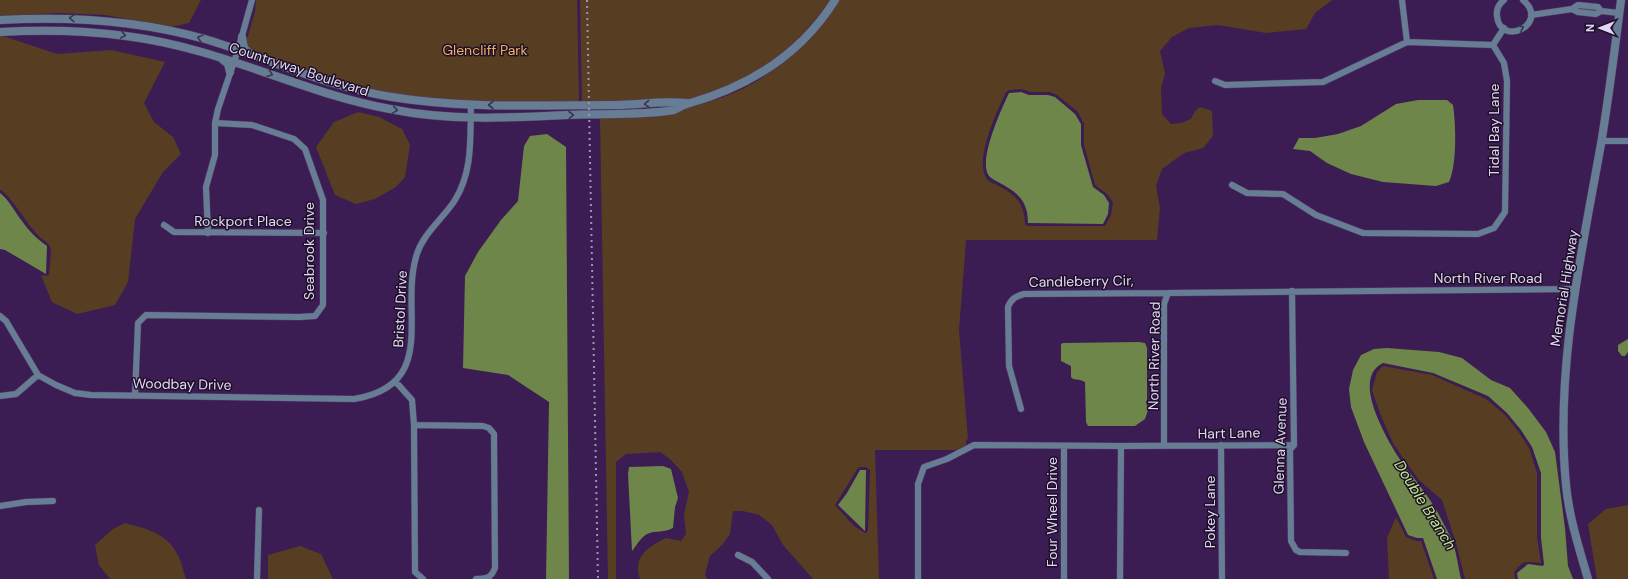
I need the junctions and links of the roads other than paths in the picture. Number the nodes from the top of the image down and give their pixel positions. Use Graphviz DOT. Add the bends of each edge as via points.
graph roads {
  1 [pos="252,0"];
  2 [pos="835,0"];
  3 [pos="1402,0"];
  4 [pos="1504,0"];
  5 [pos="1523,0"];
  6 [pos="1621,0"];
  7 [pos="1619,13"];
  8 [pos="1531,15"];
  9 [pos="0,20"];
  10 [pos="1504,28"];
  11 [pos="0,32"];
  12 [pos="242,37"];
  13 [pos="165,42"];
  14 [pos="1407,42"];
  15 [pos="1493,45"];
  16 [pos="224,46"];
  17 [pos="252,55"];
  18 [pos="236,56"];
  19 [pos="221,57"];
  20 [pos="246,66"];
  21 [pos="230,72"];
  22 [pos="308,76"];
  23 [pos="1215,81"];
  24 [pos="686,103"];
  25 [pos="471,105"];
  26 [pos="470,118"];
  27 [pos="215,123"];
  28 [pos="1602,141"];
  29 [pos="1628,141"];
  30 [pos="1232,184"];
  31 [pos="164,225"];
  32 [pos="208,233"];
  33 [pos="324,233"];
  34 [pos="1575,289"];
  35 [pos="1292,290"];
  36 [pos="1168,292"];
  37 [pos="0,316"];
  38 [pos="38,375"];
  39 [pos="395,381"];
  40 [pos="135,395"];
  41 [pos="0,396"];
  42 [pos="1021,409"];
  43 [pos="414,425"];
  44 [pos="1221,445"];
  45 [pos="1294,445"];
  46 [pos="1064,446"];
  47 [pos="1121,446"];
  48 [pos="1164,446"];
  49 [pos="53,501"];
  50 [pos="0,506"];
  51 [pos="258,510"];
  52 [pos="1346,553"];
  53 [pos="738,555"];
  54 [pos="257,579"];
  55 [pos="423,579"];
  56 [pos="476,579"];
  57 [pos="768,579"];
  58 [pos="918,579"];
  59 [pos="1064,579"];
  60 [pos="1120,579"];
  61 [pos="1222,579"];
  62 [pos="1588,579"];
  1 -- 12 [label="street"];
  2 -- 24 [label="street, Countryway Boulevard" via="795,48 762,73 728,91"];
  3 -- 14 [label="street"];
  4 -- 10 [label="street" via="1499,5 1496,16"];
  5 -- 8 [label="street" via="1528,4"];
  6 -- 7 [label="street, Memorial Highway"];
  7 -- 8 [label="street" via="1601,11 1596,14 1578,12 1572,8"];
  7 -- 28 [label="street, Memorial Highway"];
  10 -- 8 [label="street, one-way" via="1512,32 1523,29"];
  16 -- 9 [label="street, Countryway Boulevard, one-way" via="168,30 116,21 49,18"];
  10 -- 15 [label="street"];
  11 -- 13 [label="street, Countryway Boulevard, one-way" via="70,30 114,33"];
  12 -- 16 [label="street" via="236,44"];
  12 -- 17 [label="street" via="244,48"];
  12 -- 18 [label="street"];
  13 -- 18 [label="street" via="187,44"];
  13 -- 19 [label="street, Countryway Boulevard"];
  14 -- 15 [label="street"];
  14 -- 23 [label="street" via="1323,82 1225,85"];
  15 -- 30 [label="street, Tidal Bay Lane" via="1504,63 1507,81 1505,212 1494,228 1478,234 1363,233 1316,215 1283,194 1247,193"];
  16 -- 18 [label="street, Countryway Boulevard"];
  17 -- 18 [label="street, Countryway Boulevard"];
  17 -- 22 [label="street, Countryway Boulevard"];
  18 -- 19 [label="street, Countryway Boulevard"];
  18 -- 20 [label="street, Countryway Boulevard"];
  18 -- 21 [label="street"];
  18 -- 22 [label="street"];
  19 -- 21 [label="street" via="228,64"];
  20 -- 21 [label="street" via="237,66"];
  20 -- 26 [label="street, Countryway Boulevard, one-way" via="322,93 366,104 424,115"];
  21 -- 27 [label="street"];
  22 -- 25 [label="street, Countryway Boulevard" via="392,97"];
  24 -- 25 [label="street, Countryway Boulevard, one-way"];
  26 -- 24 [label="street, Countryway Boulevard, one-way" via="648,113 677,109"];
  25 -- 26 [label="street, Bristol Drive"];
  26 -- 39 [label="street, Bristol Drive" via="470,153 466,178 454,201 426,237 416,257 412,283 411,349 406,365"];
  27 -- 32 [label="street" via="215,155 206,187"];
  27 -- 33 [label="street, Seabrook Drive" via="252,125 294,139 305,149 323,200"];
  28 -- 29 [label="street"];
  28 -- 34 [label="street, Memorial Highway"];
  31 -- 32 [label="street, Rockport Place" via="174,232"];
  32 -- 33 [label="street, Rockport Place"];
  33 -- 40 [label="street, Seabrook Drive" via="323,305 315,316 146,315 138,323"];
  34 -- 35 [label="street, North River Road"];
  34 -- 62 [label="street, Memorial Highway" via="1565,367 1564,444 1566,485 1573,529"];
  35 -- 36 [label="street, North River Road"];
  35 -- 45 [label="street, Glenna Avenue"];
  36 -- 42 [label="street, Candleberry Cir," via="1024,294 1014,298 1008,307 1008,357"];
  36 -- 48 [label="street, North River Road" via="1164,304"];
  37 -- 38 [label="street" via="6,321"];
  38 -- 40 [label="street, Woodbay Drive" via="75,393"];
  38 -- 41 [label="street" via="16,394"];
  39 -- 40 [label="street, Woodbay Drive" via="375,394 354,399"];
  39 -- 43 [label="street" via="412,400"];
  43 -- 55 [label="street" via="415,572"];
  43 -- 56 [label="street" via="483,426 494,434 495,568 487,579"];
  44 -- 45 [label="street, Hart Lane"];
  44 -- 48 [label="street, Hart Lane"];
  44 -- 61 [label="street, Pokey Lane"];
  45 -- 52 [label="street, Glenna Avenue" via="1290,450 1290,535 1293,545 1300,552"];
  46 -- 47 [label="street"];
  46 -- 58 [label="street" via="974,445 924,468 918,484"];
  46 -- 59 [label="street, Four Wheel Drive"];
  47 -- 48 [label="street"];
  47 -- 60 [label="street"];
  49 -- 50 [label="street"];
  51 -- 54 [label="street"];
  53 -- 57 [label="street" via="752,562"];
}
